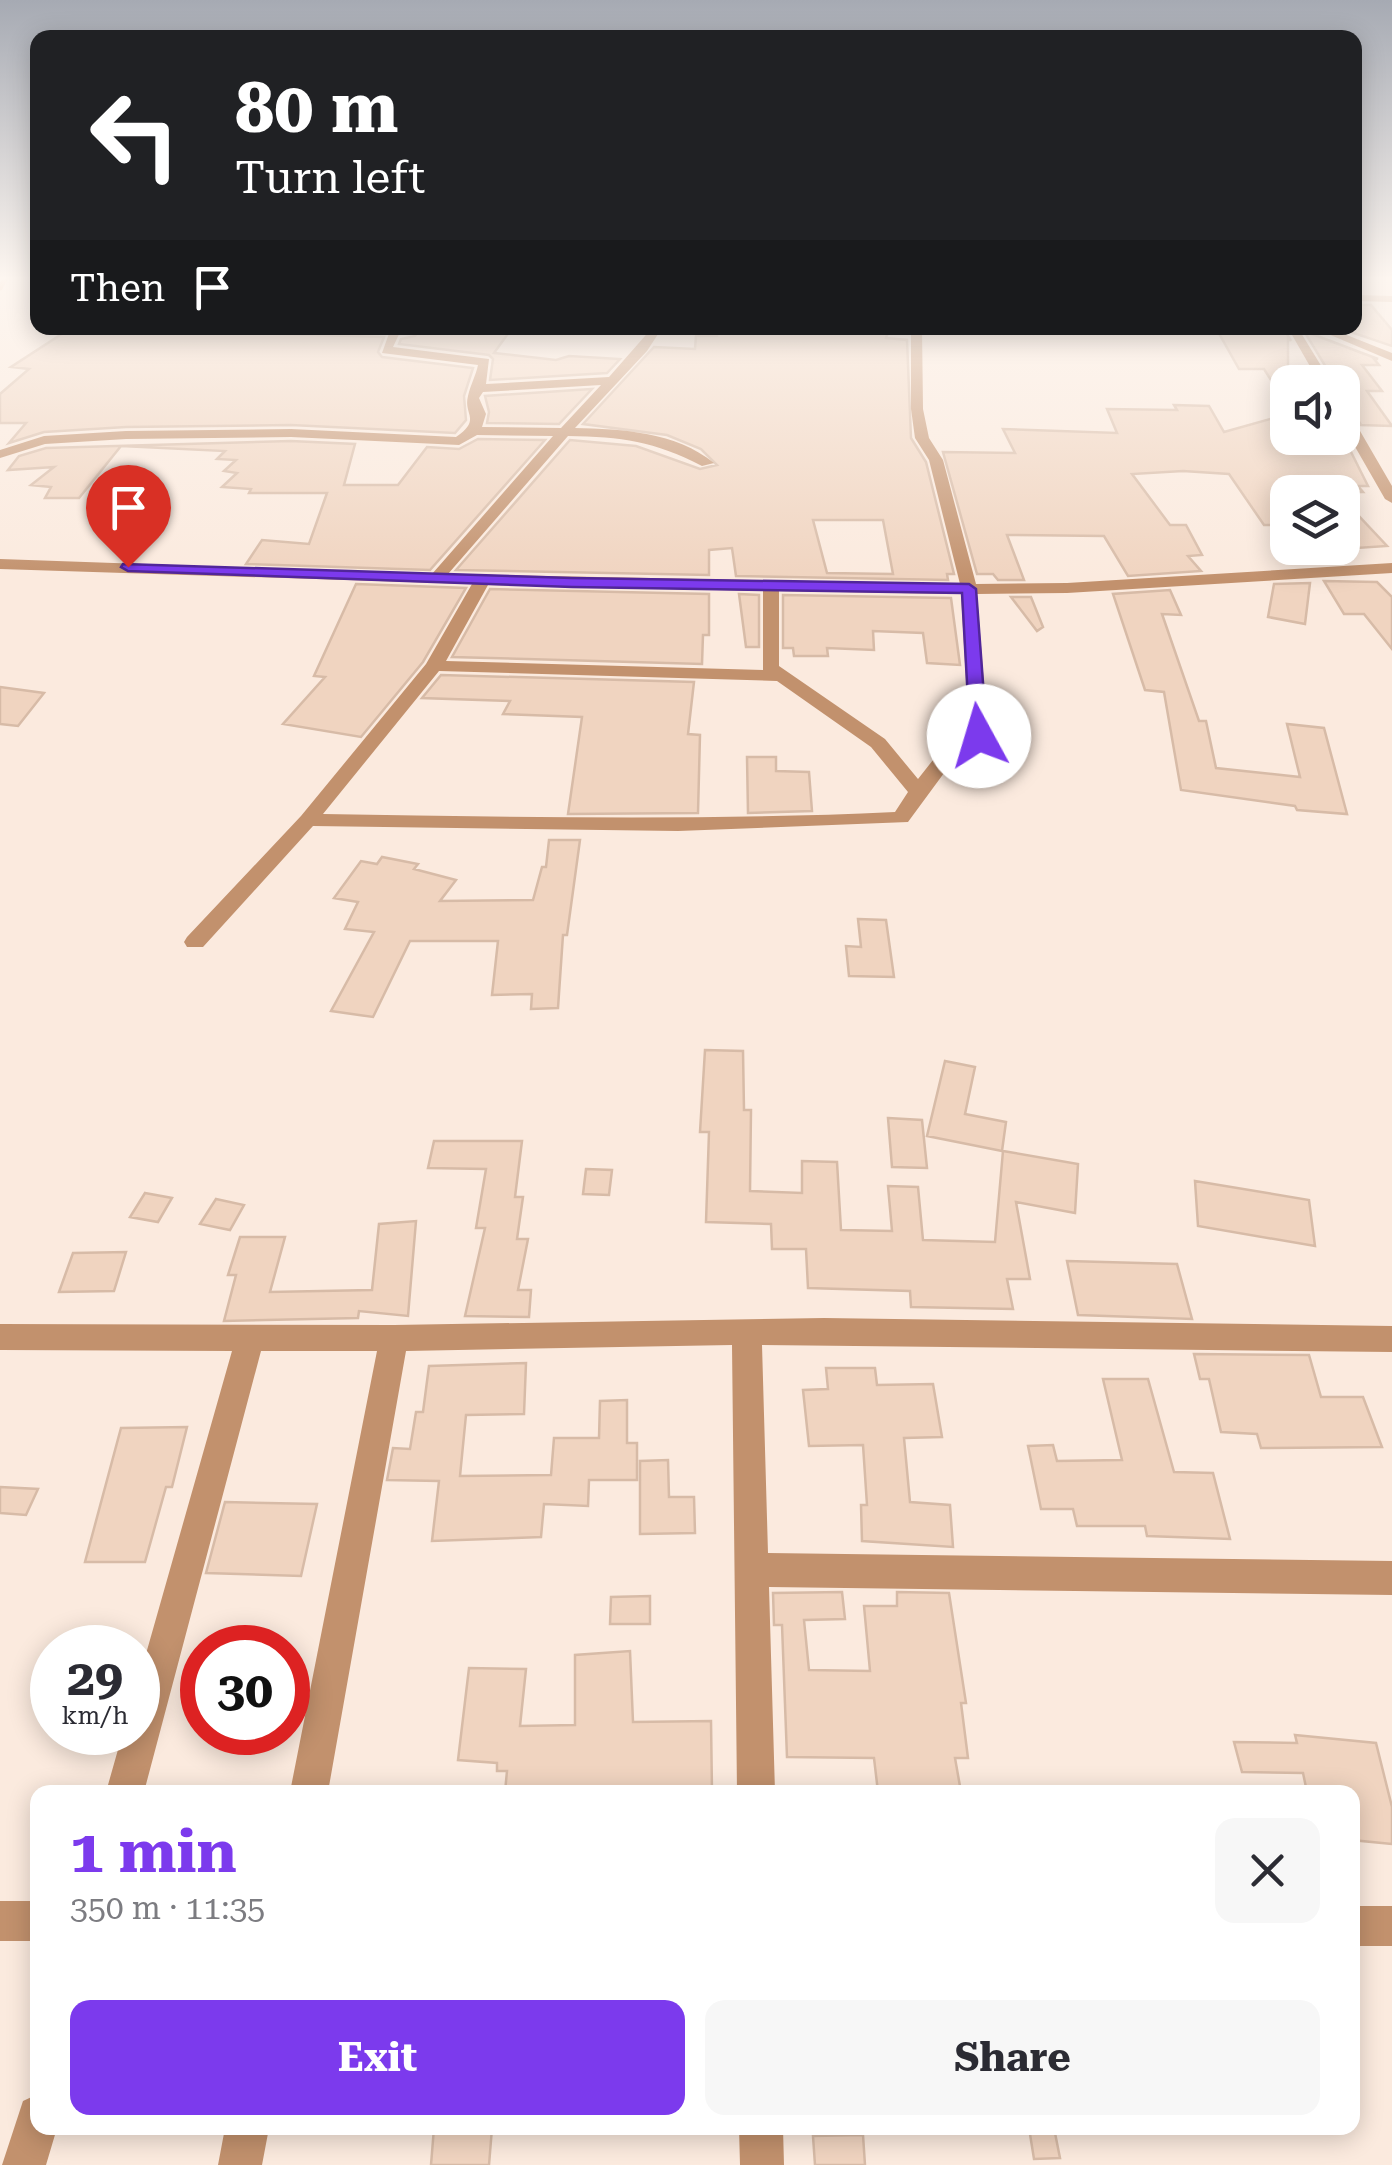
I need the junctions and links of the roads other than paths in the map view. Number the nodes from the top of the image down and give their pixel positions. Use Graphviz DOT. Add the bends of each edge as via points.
graph roads {
  1 [pos="481,378"];
  2 [pos="614,378"];
  3 [pos="917,378"];
  4 [pos="610,382"];
  5 [pos="479,388"];
  6 [pos="474,431"];
  7 [pos="567,431"];
  8 [pos="1360,443"];
  9 [pos="0,454"];
  10 [pos="707,463"];
  11 [pos="1392,499"];
  12 [pos="0,564"];
  13 [pos="1392,568"];
  14 [pos="438,576"];
  15 [pos="482,579"];
  16 [pos="771,586"];
  17 [pos="969,589"];
  18 [pos="434,666"];
  19 [pos="776,676"];
  20 [pos="918,792"];
  21 [pos="308,820"];
  22 [pos="196,942"];
  23 [pos="747,1332"];
  24 [pos="0,1338"];
  25 [pos="250,1338"];
  26 [pos="394,1338"];
  27 [pos="1392,1339"];
  28 [pos="752,1570"];
  29 [pos="1392,1578"];
  30 [pos="127,1785"];
  31 [pos="309,1785"];
  32 [pos="756,1785"];
  33 [pos="0,1920"];
  34 [pos="30,1921"];
  35 [pos="1360,1926"];
  36 [pos="1392,1926"];
  37 [pos="33,2135"];
  38 [pos="246,2135"];
  39 [pos="761,2135"];
  40 [pos="24,2165"];
  41 [pos="240,2165"];
  42 [pos="762,2165"];
  1 -- 5 [label="street"];
  2 -- 4 [label="street"];
  3 -- 17 [label="street" via="922,438 936,460"];
  4 -- 5 [label="street"];
  4 -- 7 [label="street"];
  5 -- 6 [label="street"];
  6 -- 7 [label="street"];
  6 -- 9 [label="street" via="459,441 291,433 57,438"];
  7 -- 10 [label="street" via="628,433"];
  7 -- 14 [label="street"];
  8 -- 11 [label="street"];
  12 -- 14 [label="street"];
  13 -- 17 [label="street"];
  14 -- 15 [label="street"];
  15 -- 16 [label="street"];
  15 -- 18 [label="street"];
  16 -- 17 [label="street"];
  16 -- 19 [label="street" via="770,668"];
  17 -- 20 [label="street" via="979,736 951,750"];
  18 -- 19 [label="street"];
  18 -- 21 [label="street"];
  19 -- 20 [label="street" via="878,743"];
  20 -- 21 [label="street" via="901,818 822,822"];
  21 -- 22 [label="street"];
  23 -- 26 [label="street"];
  23 -- 27 [label="street"];
  23 -- 28 [label="street"];
  24 -- 25 [label="street"];
  25 -- 26 [label="street"];
  25 -- 30 [label="street"];
  26 -- 31 [label="street"];
  28 -- 29 [label="street"];
  28 -- 32 [label="street"];
  33 -- 34 [label="street"];
  35 -- 36 [label="street"];
  37 -- 40 [label="street"];
  38 -- 41 [label="street"];
  39 -- 42 [label="street"];
}
